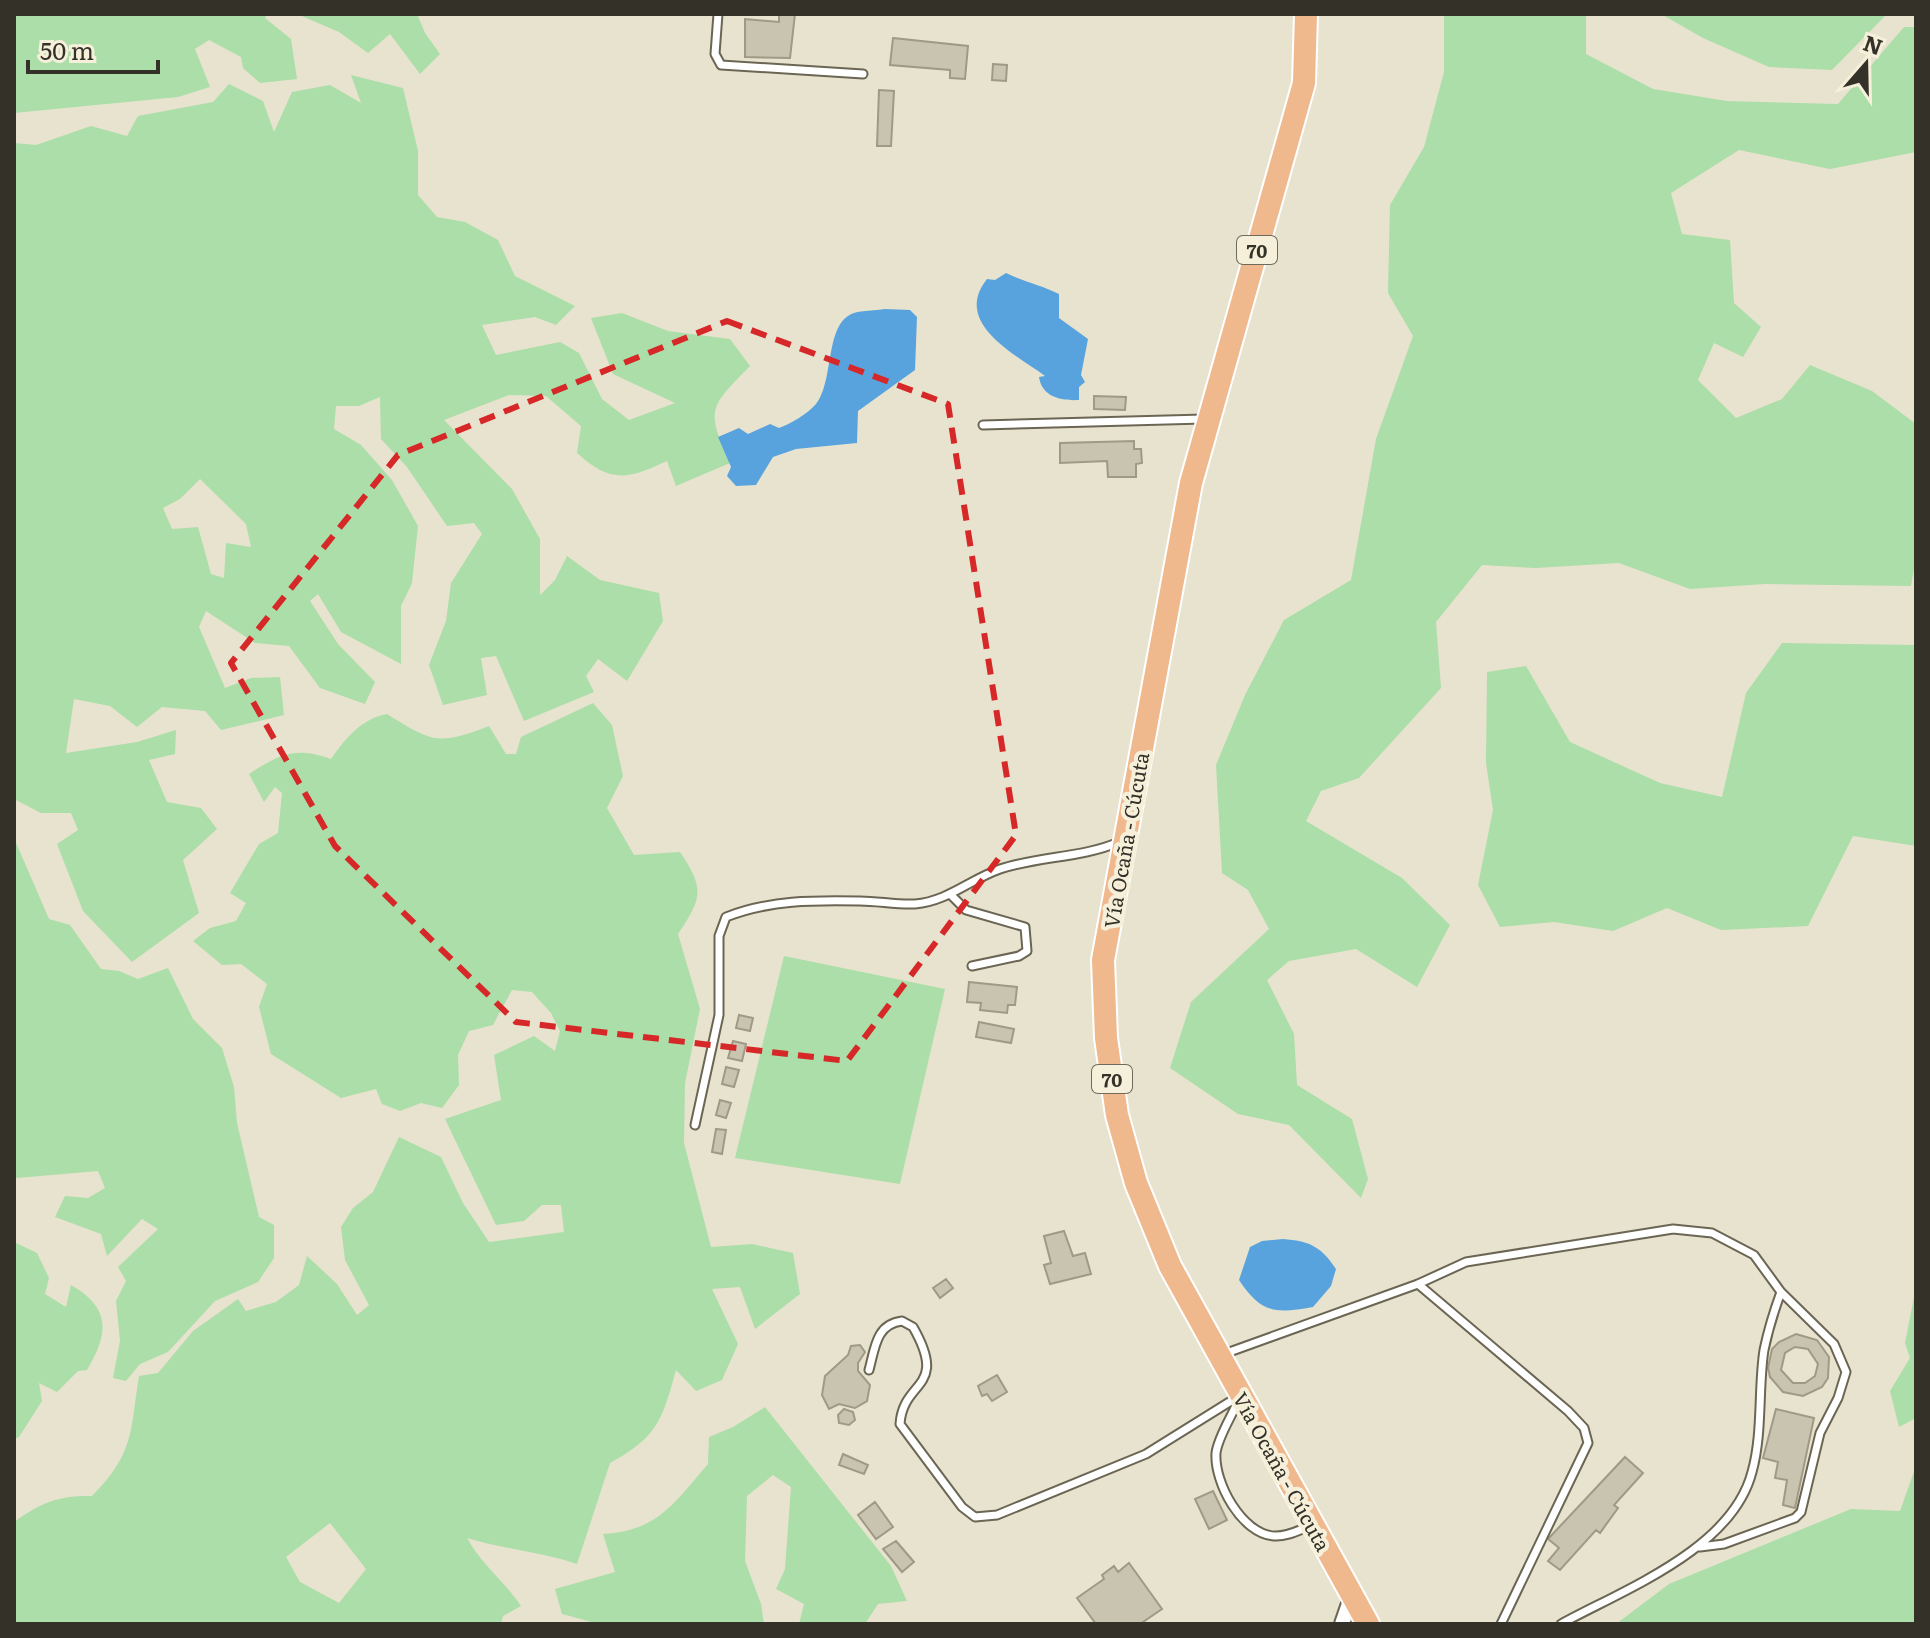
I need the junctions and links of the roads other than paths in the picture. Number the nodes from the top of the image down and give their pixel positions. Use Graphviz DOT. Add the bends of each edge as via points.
graph roads {
  1 [pos="718,14"];
  2 [pos="1306,14"];
  3 [pos="863,74"];
  4 [pos="1210,419"];
  5 [pos="983,425"];
  6 [pos="1125,839"];
  7 [pos="952,896"];
  8 [pos="972,966"];
  9 [pos="695,1125"];
  10 [pos="1418,1284"];
  11 [pos="1781,1292"];
  12 [pos="1219,1356"];
  13 [pos="869,1370"];
  14 [pos="1241,1395"];
  15 [pos="1313,1525"];
  16 [pos="1700,1547"];
  17 [pos="1352,1595"];
  18 [pos="1342,1624"];
  19 [pos="1368,1624"];
  20 [pos="1501,1624"];
  21 [pos="1561,1624"];
  1 -- 3 [label="lane" via="715,54 721,65"];
  2 -- 4 [label="main road, Vía Ocaña - Cúcuta / 70" via="1304,83"];
  4 -- 5 [label="lane"];
  4 -- 6 [label="main road, Vía Ocaña - Cúcuta / 70" via="1191,483"];
  6 -- 7 [label="lane" via="1103,849 999,869"];
  6 -- 12 [label="main road, Vía Ocaña - Cúcuta / 70" via="1103,960 1106,1038 1117,1115 1136,1183 1170,1266"];
  7 -- 8 [label="lane" via="966,910 1025,927 1028,934 1029,946 1019,956"];
  7 -- 9 [label="lane" via="915,904 780,903 726,917 719,936 719,1015"];
  10 -- 11 [label="lane" via="1466,1262 1673,1229 1712,1233 1737,1244 1754,1255"];
  10 -- 12 [label="lane"];
  10 -- 20 [label="lane" via="1568,1411 1584,1428 1588,1443"];
  11 -- 16 [label="lane" via="1764,1352 1752,1474 1732,1513"];
  11 -- 16 [label="lane" via="1834,1344 1846,1372 1820,1433 1806,1499 1795,1518 1724,1544"];
  12 -- 14 [label="main road, Vía Ocaña - Cúcuta / 70"];
  13 -- 14 [label="lane" via="885,1325 902,1321 913,1327 928,1362 926,1378 904,1408 900,1424 975,1517 997,1515 1146,1454"];
  14 -- 15 [label="main road, Vía Ocaña - Cúcuta / 70"];
  14 -- 15 [label="lane" via="1216,1452 1237,1511 1270,1536"];
  15 -- 17 [label="main road, Vía Ocaña - Cúcuta / 70"];
  16 -- 21 [label="lane"];
  17 -- 18 [label="street"];
  17 -- 19 [label="main road, Vía Ocaña - Cúcuta / 70"];
}
